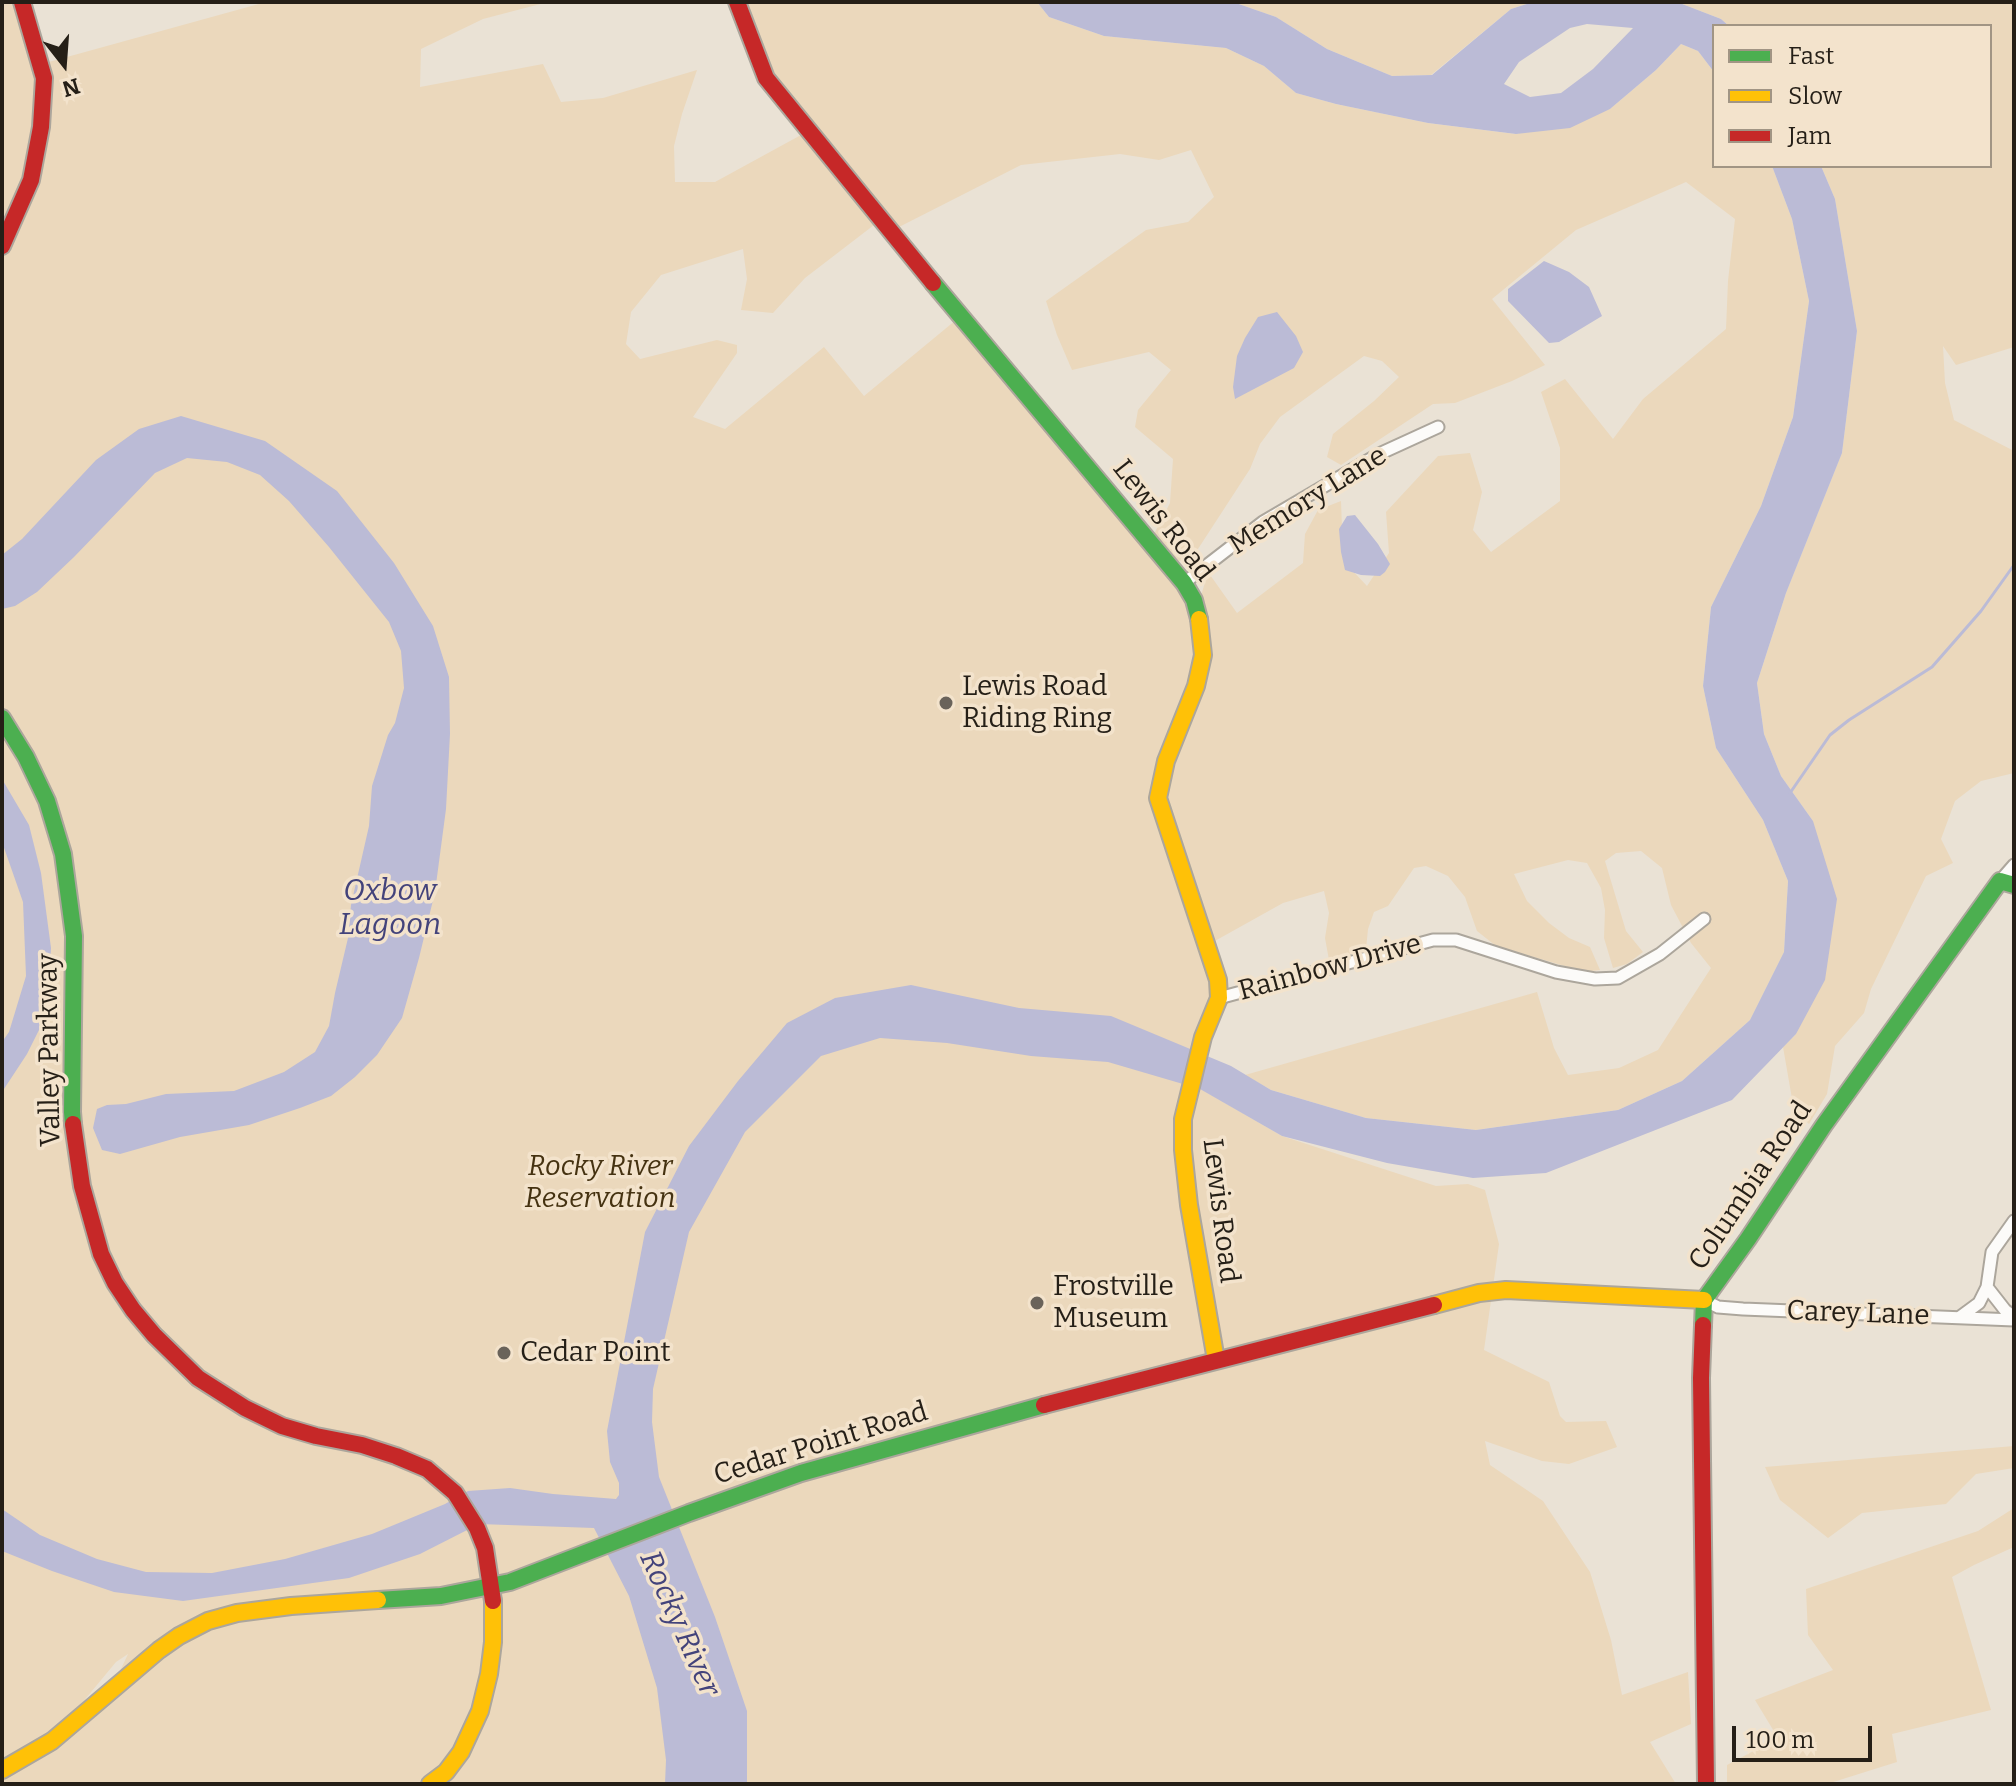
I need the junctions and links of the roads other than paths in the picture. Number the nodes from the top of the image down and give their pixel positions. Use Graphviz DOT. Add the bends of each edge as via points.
graph roads {
  1 [pos="22,2"];
  2 [pos="737,2"];
  3 [pos="2,246"];
  4 [pos="1438,427"];
  5 [pos="1184,583"];
  6 [pos="2,718"];
  7 [pos="2014,865"];
  8 [pos="2007,883"];
  9 [pos="1704,919"];
  10 [pos="1219,998"];
  11 [pos="2014,1221"];
  12 [pos="1987,1287"];
  13 [pos="1704,1300"];
  14 [pos="1958,1318"];
  15 [pos="2014,1319"];
  16 [pos="1216,1360"];
  17 [pos="491,1587"];
  18 [pos="2,1770"];
  19 [pos="430,1784"];
  20 [pos="1706,1784"];
  1 -- 3 [label="street" via="44,78 41,127 31,180"];
  2 -- 5 [label="street, Lewis Road" via="766,78"];
  4 -- 5 [label="street, Memory Lane" via="1379,454 1263,522"];
  5 -- 10 [label="street, Lewis Road" via="1194,600 1203,655 1158,798 1218,980"];
  6 -- 17 [label="street, Valley Parkway" via="47,801 63,854 74,936 72,1112 82,1186 115,1283 192,1374 245,1408 282,1426 427,1469 455,1493 477,1528"];
  7 -- 8 [label="street, Columbia Road"];
  8 -- 13 [label="street, Columbia Road" via="1824,1125"];
  9 -- 10 [label="street, Rainbow Drive" via="1618,978 1556,972 1456,940 1433,940"];
  10 -- 16 [label="street, Lewis Road" via="1203,1037 1183,1119 1189,1205"];
  11 -- 12 [label="street" via="1992,1252"];
  12 -- 14 [label="street" via="1979,1303"];
  12 -- 15 [label="street"];
  13 -- 14 [label="street, Carey Lane" via="1743,1309"];
  13 -- 16 [label="street, Cedar Point Road" via="1479,1293"];
  13 -- 20 [label="street, Columbia Road"];
  14 -- 15 [label="street, Carey Lane"];
  16 -- 17 [label="street, Cedar Point Road" via="801,1473"];
  17 -- 18 [label="street, Cedar Point Road" via="441,1596 291,1606 208,1621 159,1650 52,1741"];
  17 -- 19 [label="street, Valley Parkway" via="493,1642 480,1711 461,1752"];
}
